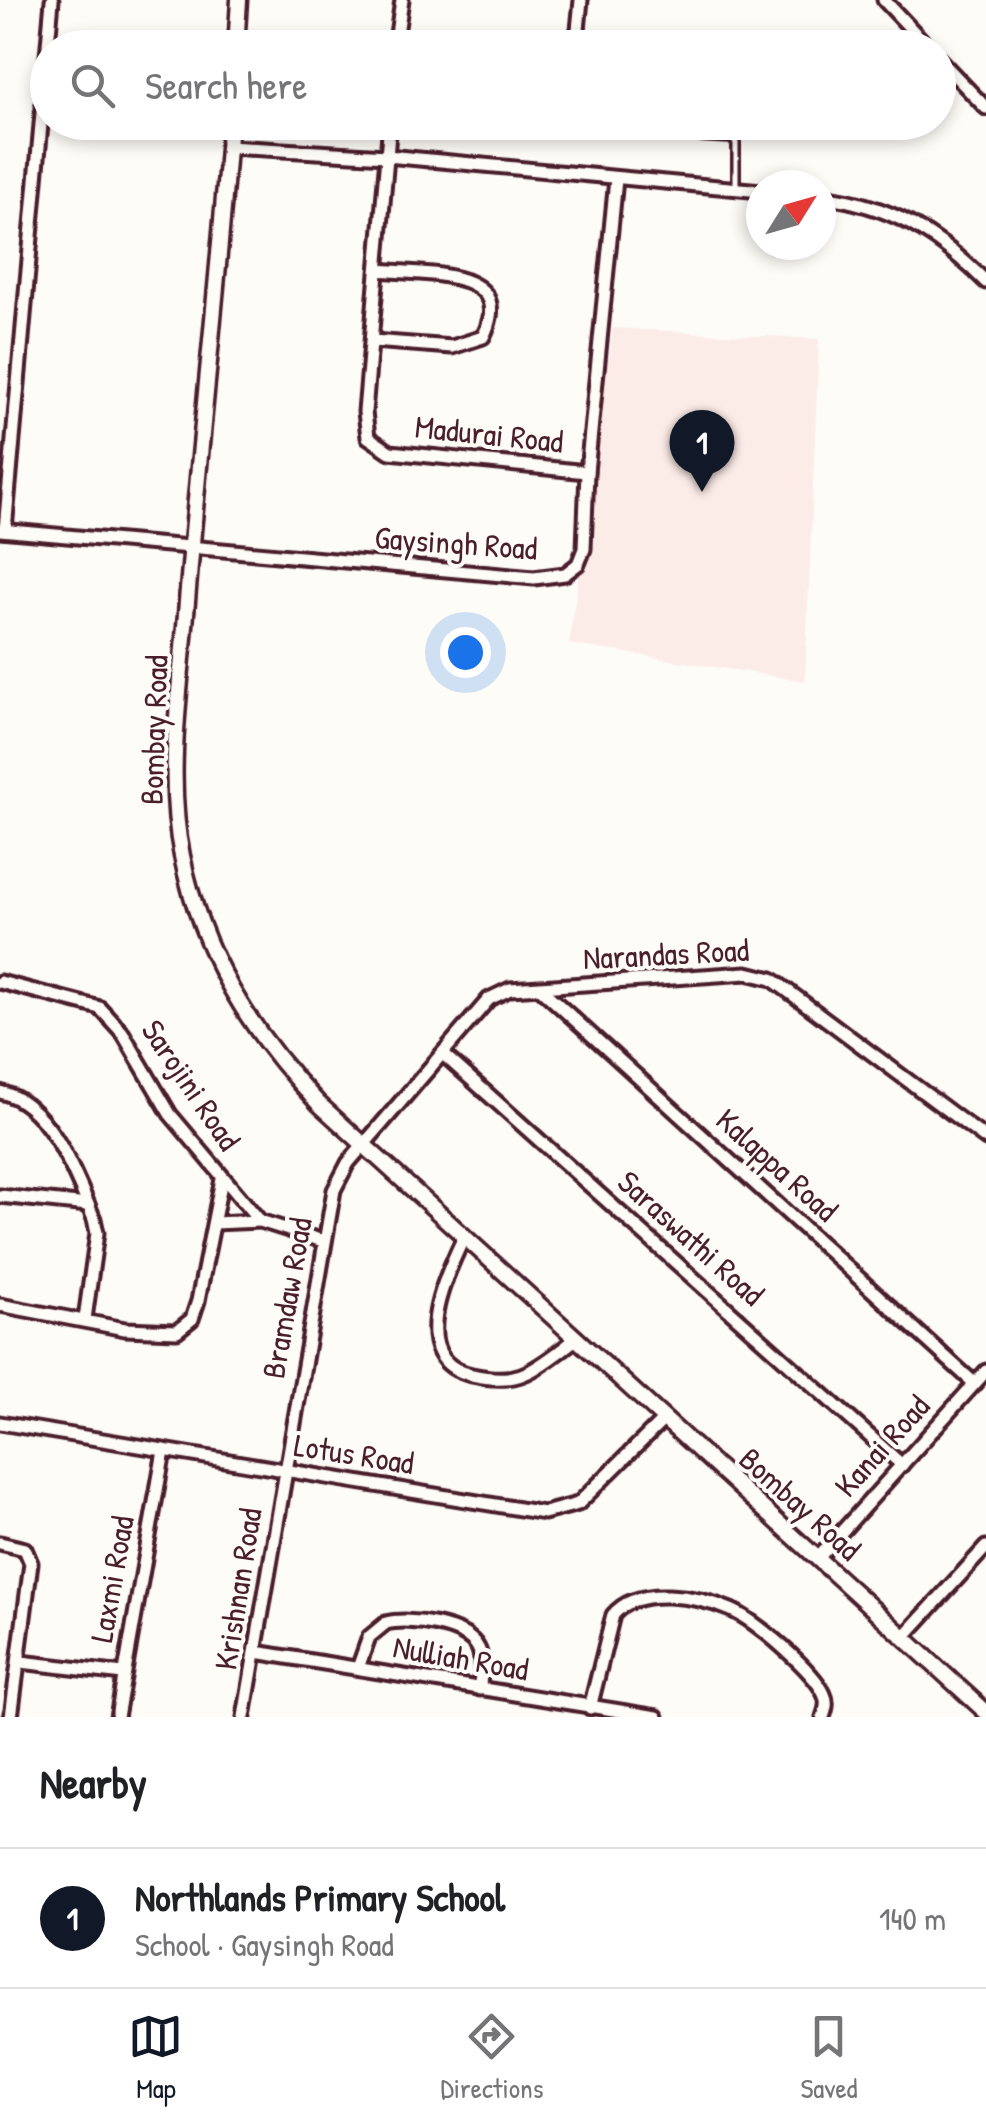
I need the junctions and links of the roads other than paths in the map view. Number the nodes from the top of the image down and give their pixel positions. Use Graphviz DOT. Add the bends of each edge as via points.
graph roads {
  1 [pos="52,0"];
  2 [pos="240,0"];
  3 [pos="402,0"];
  4 [pos="582,0"];
  5 [pos="888,1"];
  6 [pos="49,30"];
  7 [pos="238,30"];
  8 [pos="397,30"];
  9 [pos="578,30"];
  10 [pos="913,30"];
  11 [pos="956,76"];
  12 [pos="985,104"];
  13 [pos="39,140"];
  14 [pos="229,140"];
  15 [pos="389,140"];
  16 [pos="733,140"];
  17 [pos="228,147"];
  18 [pos="388,156"];
  19 [pos="616,178"];
  20 [pos="736,189"];
  21 [pos="746,190"];
  22 [pos="836,199"];
  23 [pos="378,270"];
  24 [pos="986,282"];
  25 [pos="372,342"];
  26 [pos="587,472"];
  27 [pos="2,530"];
  28 [pos="191,549"];
  29 [pos="0,982"];
  30 [pos="542,988"];
  31 [pos="443,1054"];
  32 [pos="0,1092"];
  33 [pos="986,1139"];
  34 [pos="364,1144"];
  35 [pos="222,1179"];
  36 [pos="0,1196"];
  37 [pos="88,1205"];
  38 [pos="260,1221"];
  39 [pos="214,1223"];
  40 [pos="464,1237"];
  41 [pos="323,1241"];
  42 [pos="0,1306"];
  43 [pos="85,1318"];
  44 [pos="577,1338"];
  45 [pos="986,1371"];
  46 [pos="974,1383"];
  47 [pos="664,1419"];
  48 [pos="0,1423"];
  49 [pos="164,1451"];
  50 [pos="902,1465"];
  51 [pos="286,1470"];
  52 [pos="0,1542"];
  53 [pos="986,1547"];
  54 [pos="820,1557"];
  55 [pos="904,1637"];
  56 [pos="256,1652"];
  57 [pos="21,1662"];
  58 [pos="358,1668"];
  59 [pos="122,1674"];
  60 [pos="480,1689"];
  61 [pos="590,1708"];
  62 [pos="986,1712"];
  63 [pos="11,1717"];
  64 [pos="117,1717"];
  65 [pos="244,1717"];
  66 [pos="657,1717"];
  67 [pos="824,1717"];
  1 -- 6 [label="street"];
  2 -- 7 [label="street"];
  3 -- 8 [label="street"];
  4 -- 9 [label="street"];
  5 -- 10 [label="street"];
  11 -- 12 [label="street"];
  13 -- 27 [label="street"];
  14 -- 17 [label="street, Bombay Road"];
  15 -- 18 [label="street, Madurai Road"];
  16 -- 20 [label="lane"];
  17 -- 18 [label="street"];
  17 -- 28 [label="street, Bombay Road"];
  18 -- 19 [label="street"];
  18 -- 23 [label="street, Madurai Road"];
  19 -- 20 [label="street"];
  19 -- 26 [label="street, Gaysingh Road"];
  20 -- 21 [label="street"];
  22 -- 24 [label="street" via="899,215 956,252"];
  23 -- 25 [label="street, Madurai Road"];
  23 -- 25 [label="street" via="474,283 492,306 483,338 466,346"];
  25 -- 26 [label="street, Madurai Road" via="365,425 379,448"];
  26 -- 28 [label="street, Gaysingh Road" via="584,549 571,570 554,577"];
  27 -- 28 [label="street, Gaysingh Road"];
  28 -- 34 [label="street, Bombay Road" via="177,804 192,896 248,1022 318,1104"];
  29 -- 35 [label="street, Sarojini Road" via="89,1003 108,1015 170,1114"];
  30 -- 31 [label="street, Narandas Road" via="498,992"];
  30 -- 33 [label="street, Narandas Road" via="747,972 772,979"];
  30 -- 46 [label="street, Kalappa Road"];
  31 -- 34 [label="street, Narandas Road"];
  31 -- 50 [label="street, Saraswathi Road"];
  32 -- 37 [label="street" via="21,1098 38,1115"];
  34 -- 40 [label="street, Bombay Road"];
  34 -- 41 [label="street, Bramdaw Road" via="340,1175"];
  35 -- 38 [label="street, Sarojini Road"];
  35 -- 39 [label="street"];
  36 -- 37 [label="street"];
  37 -- 43 [label="street" via="97,1233"];
  38 -- 39 [label="street"];
  38 -- 41 [label="street"];
  39 -- 43 [label="street" via="198,1301 185,1326 154,1333"];
  40 -- 44 [label="street, Bombay Road"];
  40 -- 44 [label="street" via="434,1326 437,1349 450,1366 511,1378"];
  41 -- 51 [label="street, Bramdaw Road"];
  42 -- 43 [label="street"];
  44 -- 47 [label="street, Bombay Road"];
  45 -- 46 [label="street, Kanai Road"];
  46 -- 50 [label="street, Kanai Road"];
  47 -- 51 [label="street, Lotus Road" via="578,1504 558,1512"];
  47 -- 54 [label="street, Bombay Road"];
  48 -- 49 [label="street, Lotus Road"];
  49 -- 51 [label="street, Lotus Road"];
  49 -- 59 [label="street, Laxmi Road"];
  50 -- 54 [label="street, Kanai Road"];
  51 -- 56 [label="street, Krishnan Road"];
  52 -- 57 [label="street" via="25,1548 31,1563"];
  53 -- 55 [label="street"];
  54 -- 55 [label="street, Bombay Road"];
  55 -- 62 [label="street, Bombay Road"];
  56 -- 58 [label="street, Nulliah Road"];
  56 -- 65 [label="street, Krishnan Road"];
  57 -- 59 [label="street"];
  57 -- 63 [label="street"];
  58 -- 60 [label="street, Nulliah Road"];
  58 -- 60 [label="street" via="370,1638 386,1623 448,1628 477,1645"];
  59 -- 64 [label="street, Laxmi Road"];
  60 -- 61 [label="street, Nulliah Road"];
  61 -- 66 [label="street, Nulliah Road"];
  61 -- 67 [label="street" via="613,1615 644,1595 716,1605 746,1618 822,1690"];
}
